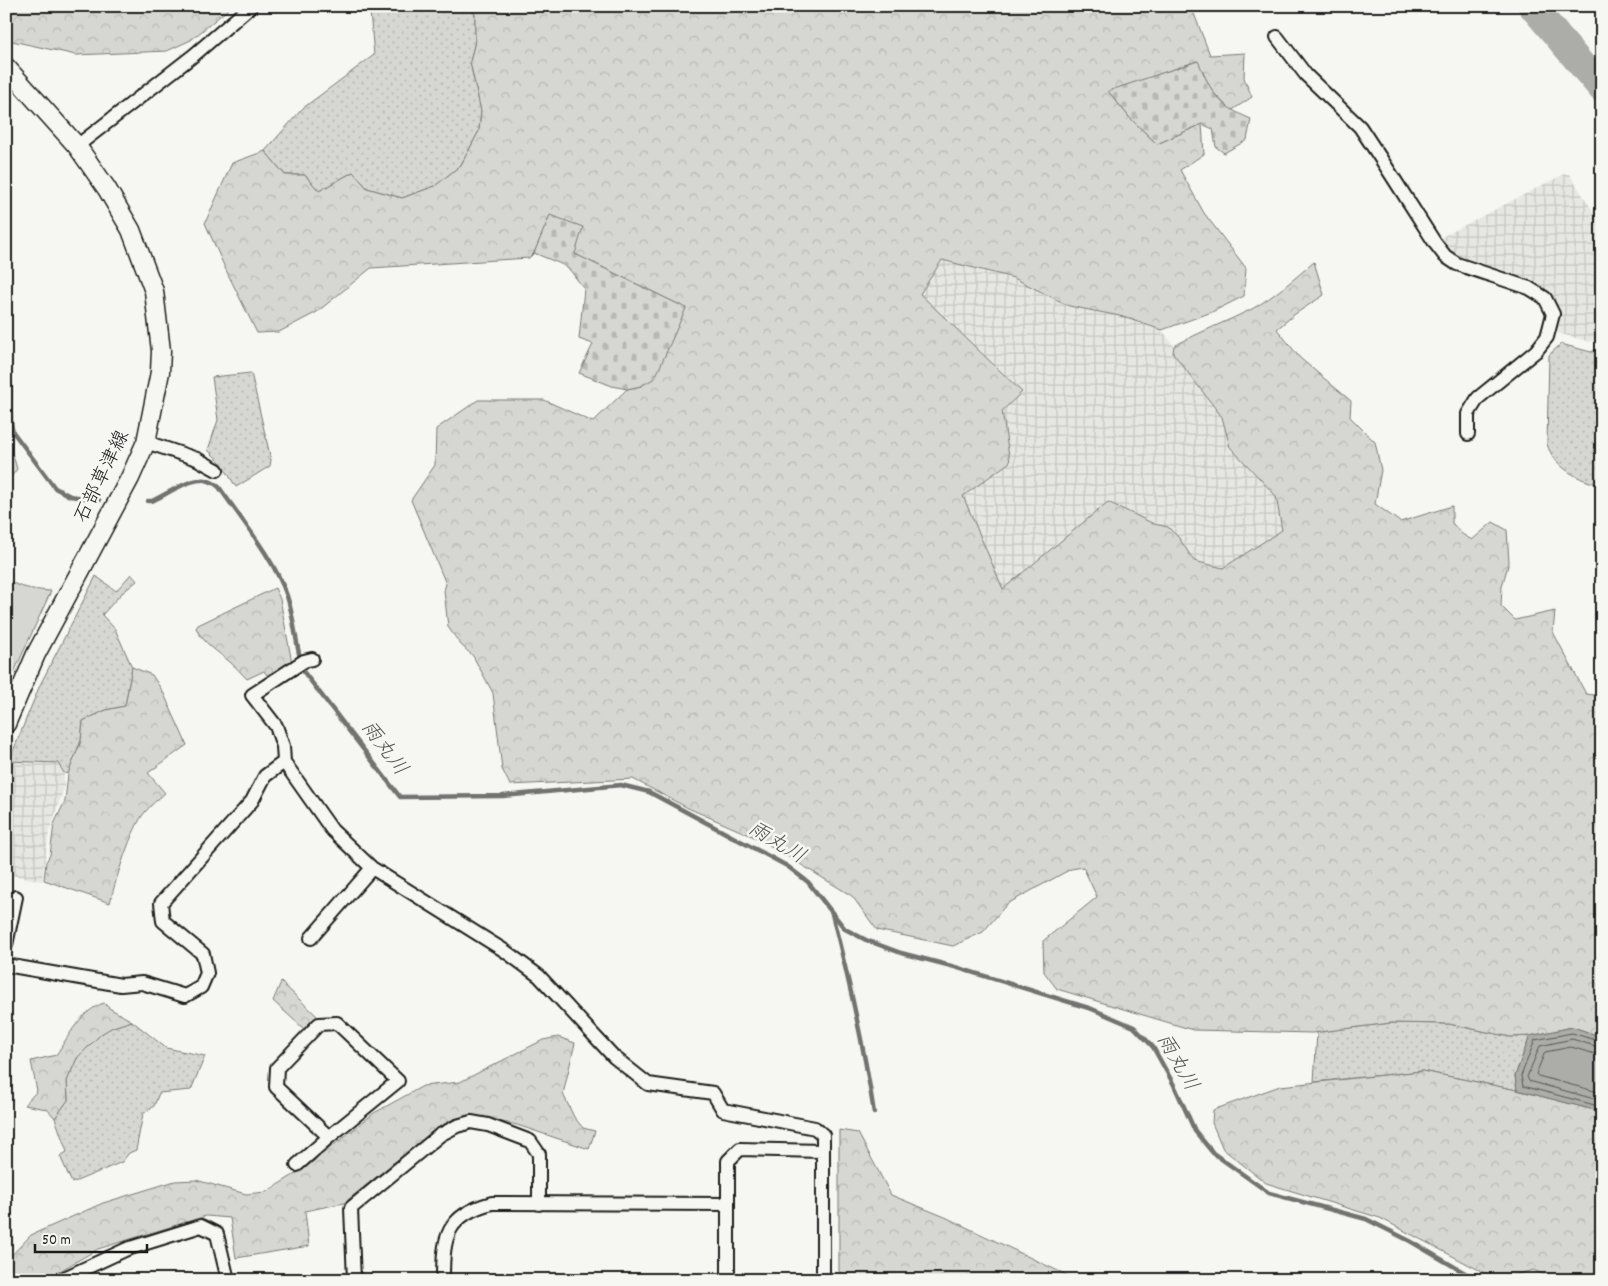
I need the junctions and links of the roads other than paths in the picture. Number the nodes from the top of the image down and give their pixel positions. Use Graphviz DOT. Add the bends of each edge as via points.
graph roads {
  1 [pos="251,6"];
  2 [pos="1277,37"];
  3 [pos="6,67"];
  4 [pos="77,146"];
  5 [pos="1468,434"];
  6 [pos="146,442"];
  7 [pos="217,470"];
  8 [pos="304,662"];
  9 [pos="6,724"];
  10 [pos="284,762"];
  11 [pos="372,868"];
  12 [pos="16,897"];
  13 [pos="311,938"];
  14 [pos="6,945"];
  15 [pos="6,965"];
  16 [pos="328,1137"];
  17 [pos="823,1151"];
  18 [pos="297,1165"];
  19 [pos="539,1204"];
  20 [pos="728,1204"];
  21 [pos="60,1280"];
  22 [pos="228,1280"];
  23 [pos="354,1280"];
  24 [pos="443,1280"];
  25 [pos="728,1280"];
  26 [pos="823,1280"];
  1 -- 4 [label="street"];
  2 -- 5 [label="street" via="1306,75 1360,127 1445,256 1457,264 1529,288 1545,298 1553,314 1547,337 1536,351 1478,398 1468,414"];
  3 -- 4 [label="main road, 石部草津線"];
  4 -- 6 [label="main road, 石部草津線" via="107,188 131,230 154,291 161,351 160,372"];
  6 -- 7 [label="street" via="197,459"];
  6 -- 9 [label="main road, 石部草津線" via="36,654"];
  8 -- 10 [label="street" via="252,695 276,726"];
  10 -- 11 [label="street" via="332,830"];
  10 -- 15 [label="street" via="265,776 252,801 161,903 164,921 203,954 207,972 201,987 185,996 142,983 121,985"];
  11 -- 13 [label="street"];
  11 -- 17 [label="street" via="505,951 539,976 614,1057 648,1084 713,1093 723,1110 816,1128 823,1135"];
  12 -- 14 [label="street"];
  16 -- 16 [label="street" via="398,1081 337,1023 319,1024 277,1068 276,1087"];
  16 -- 18 [label="street"];
  17 -- 20 [label="street" via="740,1149 728,1160"];
  17 -- 26 [label="street"];
  19 -- 20 [label="street"];
  19 -- 23 [label="street" via="539,1154 530,1141 488,1125 471,1122 457,1126 440,1135 351,1208"];
  19 -- 24 [label="street" via="492,1204 474,1208 464,1215 446,1237"];
  20 -- 25 [label="street"];
  21 -- 22 [label="street" via="127,1249 201,1226 217,1234"];
}
